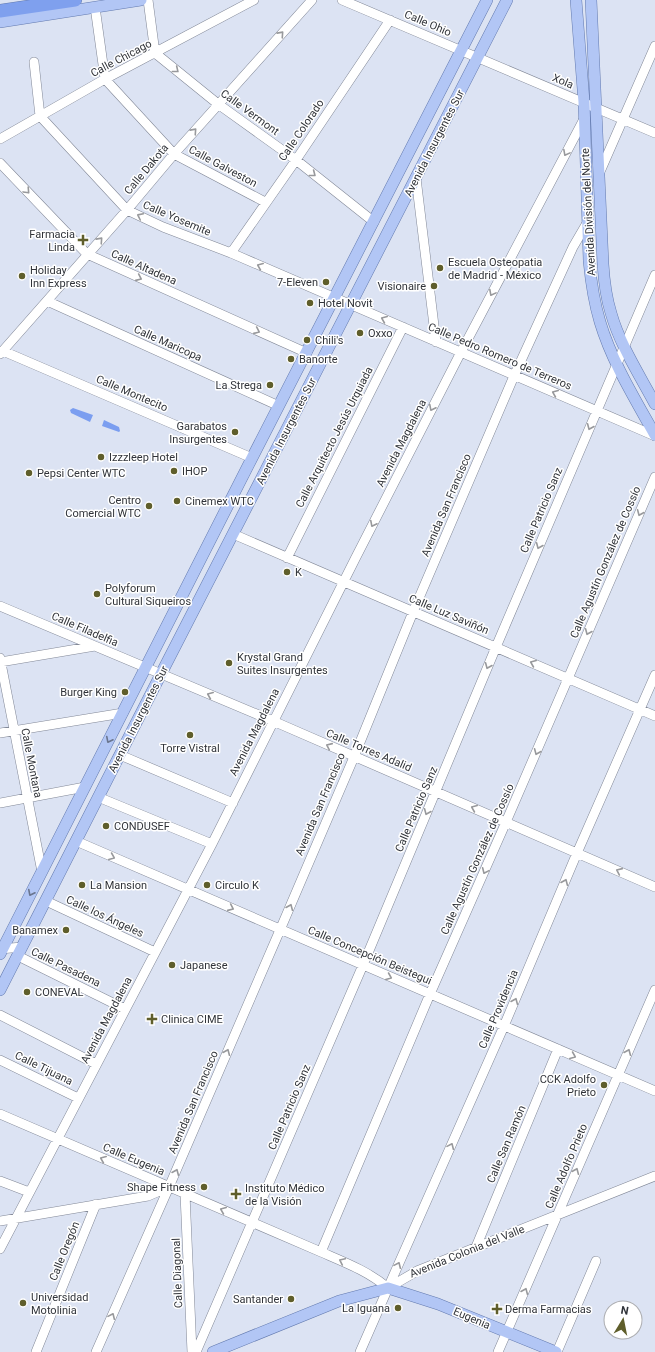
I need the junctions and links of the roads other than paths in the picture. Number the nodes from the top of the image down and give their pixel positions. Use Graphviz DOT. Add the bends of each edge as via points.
graph roads {
  1 [pos="75,0"];
  2 [pos="141,0"];
  3 [pos="148,0"];
  4 [pos="254,0"];
  5 [pos="312,0"];
  6 [pos="342,0"];
  7 [pos="487,0"];
  8 [pos="507,0"];
  9 [pos="576,0"];
  10 [pos="591,0"];
  11 [pos="95,7"];
  12 [pos="0,11"];
  13 [pos="390,20"];
  14 [pos="0,22"];
  15 [pos="655,46"];
  16 [pos="462,50"];
  17 [pos="155,53"];
  18 [pos="477,57"];
  19 [pos="34,62"];
  20 [pos="105,80"];
  21 [pos="584,102"];
  22 [pos="218,104"];
  23 [pos="596,108"];
  24 [pos="40,116"];
  25 [pos="584,119"];
  26 [pos="623,119"];
  27 [pos="655,133"];
  28 [pos="0,138"];
  29 [pos="174,154"];
  30 [pos="296,160"];
  31 [pos="0,163"];
  32 [pos="600,174"];
  33 [pos="416,178"];
  34 [pos="265,202"];
  35 [pos="127,210"];
  36 [pos="374,222"];
  37 [pos="587,223"];
  38 [pos="231,253"];
  39 [pos="86,254"];
  40 [pos="655,275"];
  41 [pos="335,298"];
  42 [pos="47,301"];
  43 [pos="350,305"];
  44 [pos="403,327"];
  45 [pos="436,342"];
  46 [pos="624,347"];
  47 [pos="1,352"];
  48 [pos="307,352"];
  49 [pos="461,352"];
  50 [pos="616,365"];
  51 [pos="514,376"];
  52 [pos="655,404"];
  53 [pos="279,406"];
  54 [pos="596,411"];
  55 [pos="655,436"];
  56 [pos="252,458"];
  57 [pos="655,477"];
  58 [pos="233,534"];
  59 [pos="287,558"];
  60 [pos="344,582"];
  61 [pos="0,606"];
  62 [pos="414,612"];
  63 [pos="95,646"];
  64 [pos="496,647"];
  65 [pos="0,661"];
  66 [pos="146,667"];
  67 [pos="161,674"];
  68 [pos="655,675"];
  69 [pos="569,678"];
  70 [pos="640,709"];
  71 [pos="122,713"];
  72 [pos="655,716"];
  73 [pos="273,721"];
  74 [pos="14,730"];
  75 [pos="0,733"];
  76 [pos="120,755"];
  77 [pos="354,757"];
  78 [pos="85,787"];
  79 [pos="436,792"];
  80 [pos="98,797"];
  81 [pos="26,798"];
  82 [pos="0,803"];
  83 [pos="233,803"];
  84 [pos="506,822"];
  85 [pos="76,841"];
  86 [pos="212,844"];
  87 [pos="577,853"];
  88 [pos="42,872"];
  89 [pos="655,887"];
  90 [pos="188,889"];
  91 [pos="46,901"];
  92 [pos="280,930"];
  93 [pos="1,951"];
  94 [pos="20,951"];
  95 [pos="154,952"];
  96 [pos="363,965"];
  97 [pos="0,990"];
  98 [pos="655,990"];
  99 [pos="430,994"];
  100 [pos="125,1010"];
  101 [pos="0,1015"];
  102 [pos="504,1026"];
  103 [pos="558,1049"];
  104 [pos="0,1060"];
  105 [pos="96,1064"];
  106 [pos="618,1075"];
  107 [pos="655,1091"];
  108 [pos="78,1098"];
  109 [pos="0,1114"];
  110 [pos="57,1139"];
  111 [pos="655,1176"];
  112 [pos="0,1181"];
  113 [pos="169,1186"];
  114 [pos="29,1192"];
  115 [pos="185,1194"];
  116 [pos="96,1204"];
  117 [pos="558,1215"];
  118 [pos="16,1218"];
  119 [pos="0,1221"];
  120 [pos="252,1222"];
  121 [pos="476,1247"];
  122 [pos="0,1249"];
  123 [pos="321,1252"];
  124 [pos="596,1261"];
  125 [pos="388,1288"];
  126 [pos="507,1332"];
  127 [pos="36,1352"];
  128 [pos="96,1352"];
  129 [pos="192,1352"];
  130 [pos="196,1352"];
  131 [pos="213,1352"];
  132 [pos="360,1352"];
  133 [pos="498,1352"];
  134 [pos="556,1352"];
  1 -- 12 [label="highway"];
  2 -- 11 [label="main road"];
  3 -- 17 [label="street"];
  4 -- 17 [label="street, Calle Chicago"];
  22 -- 5 [label="street, Calle Dakota, one-way"];
  6 -- 13 [label="street, Calle Ohio"];
  7 -- 16 [label="main road, Avenida Insurgentes Sur"];
  8 -- 18 [label="main road, Avenida Insurgentes Sur"];
  9 -- 21 [label="main road, Avenida División del Norte"];
  10 -- 23 [label="main road, Avenida División del Norte"];
  11 -- 14 [label="main road"];
  11 -- 20 [label="street"];
  13 -- 16 [label="street, Calle Ohio"];
  13 -- 30 [label="street, Calle Colorado"];
  15 -- 26 [label="street"];
  16 -- 18 [label="street, Xola"];
  16 -- 36 [label="main road, Avenida Insurgentes Sur"];
  17 -- 20 [label="street, Calle Chicago"];
  17 -- 22 [label="street, Calle Vermont, one-way"];
  18 -- 21 [label="street, Xola"];
  18 -- 33 [label="main road, Avenida Insurgentes Sur"];
  19 -- 24 [label="street"];
  20 -- 24 [label="street, Calle Chicago"];
  20 -- 29 [label="street, Calle Galveston"];
  21 -- 23 [label="street, Xola"];
  21 -- 25 [label="main road, Avenida División del Norte"];
  29 -- 22 [label="street, Calle Dakota, one-way"];
  22 -- 30 [label="street, Calle Vermont"];
  23 -- 26 [label="street, Xola"];
  23 -- 32 [label="main road, Avenida División del Norte"];
  24 -- 28 [label="street, Calle Chicago"];
  24 -- 35 [label="street, Calle Yosemite"];
  25 -- 37 [label="main road, Avenida División del Norte"];
  25 -- 49 [label="street, Avenida Magdalena, one-way"];
  26 -- 27 [label="street, Xola"];
  26 -- 32 [label="street"];
  29 -- 34 [label="street, Calle Galveston"];
  29 -- 35 [label="street, Calle Dakota"];
  30 -- 34 [label="street, Calle Colorado"];
  30 -- 36 [label="street, Calle Vermont, one-way"];
  31 -- 39 [label="street, Calle Altadena, one-way"];
  32 -- 46 [label="main road, Avenida División del Norte" via="605,291 610,312"];
  33 -- 43 [label="main road, Avenida Insurgentes Sur"];
  33 -- 45 [label="street"];
  34 -- 38 [label="street, Calle Colorado"];
  38 -- 35 [label="street, Calle Yosemite, one-way" via="162,227"];
  39 -- 35 [label="street, Calle Dakota, one-way"];
  36 -- 41 [label="main road, Avenida Insurgentes Sur"];
  37 -- 50 [label="main road, Avenida División del Norte" via="595,304"];
  37 -- 51 [label="street, Avenida San Francisco" via="573,247"];
  41 -- 38 [label="street, Calle Yosemite, one-way"];
  39 -- 42 [label="street, Calle Dakota"];
  39 -- 48 [label="street, Calle Altadena, one-way"];
  40 -- 46 [label="street, Calle Patricio Sanz"];
  41 -- 43 [label="street, Calle Pedro Romero de Terreros"];
  41 -- 48 [label="main road, Avenida Insurgentes Sur"];
  42 -- 47 [label="street, Calle Dakota"];
  42 -- 53 [label="street, Calle Maricopa"];
  44 -- 43 [label="street, Calle Pedro Romero de Terreros, one-way"];
  43 -- 58 [label="main road, Avenida Insurgentes Sur"];
  44 -- 45 [label="street, Calle Pedro Romero de Terreros"];
  44 -- 59 [label="street, Calle Arquitecto Jesús Urquiada"];
  45 -- 49 [label="street, Calle Pedro Romero de Terreros"];
  46 -- 50 [label="street, Calle Patricio Sanz"];
  46 -- 52 [label="main road, Avenida División del Norte"];
  47 -- 56 [label="street, Calle Montecito"];
  48 -- 53 [label="main road, Avenida Insurgentes Sur"];
  49 -- 51 [label="street, Calle Pedro Romero de Terreros"];
  49 -- 60 [label="street, Avenida Magdalena, one-way"];
  50 -- 54 [label="street, Calle Patricio Sanz"];
  50 -- 55 [label="main road, Avenida División del Norte"];
  54 -- 51 [label="street, Calle Pedro Romero de Terreros, one-way"];
  51 -- 62 [label="street, Avenida San Francisco"];
  53 -- 56 [label="main road, Avenida Insurgentes Sur"];
  54 -- 55 [label="street, Calle Pedro Romero de Terreros"];
  54 -- 64 [label="street, Calle Patricio Sanz, one-way"];
  56 -- 66 [label="main road, Avenida Insurgentes Sur"];
  57 -- 69 [label="street, Calle Agustín González de Cossío, one-way"];
  58 -- 59 [label="street, Calle Luz Saviñón"];
  58 -- 67 [label="main road, Avenida Insurgentes Sur"];
  59 -- 60 [label="street, Calle Luz Saviñón"];
  60 -- 62 [label="street, Calle Luz Saviñón"];
  60 -- 73 [label="street, Avenida Magdalena"];
  61 -- 63 [label="street, Calle Filadelfia"];
  62 -- 64 [label="street, Calle Luz Saviñón"];
  62 -- 77 [label="street, Avenida San Francisco"];
  63 -- 65 [label="street"];
  63 -- 66 [label="street, Calle Filadelfia"];
  69 -- 64 [label="street, Calle Luz Saviñón, one-way"];
  64 -- 79 [label="street, Calle Patricio Sanz, one-way"];
  65 -- 74 [label="street, Calle Montana"];
  66 -- 67 [label="street, Calle Filadelfia"];
  66 -- 71 [label="main road, Avenida Insurgentes Sur"];
  73 -- 67 [label="street, Calle Torres Adalid, one-way"];
  67 -- 76 [label="main road, Avenida Insurgentes Sur"];
  68 -- 70 [label="street, Calle Providencia"];
  69 -- 70 [label="street, Calle Luz Saviñón"];
  69 -- 84 [label="street, Calle Agustín González de Cossío, one-way"];
  70 -- 72 [label="street, Calle Luz Saviñón"];
  70 -- 87 [label="street, Calle Providencia"];
  71 -- 74 [label="street"];
  71 -- 78 [label="main road, Avenida Insurgentes Sur, one-way"];
  77 -- 73 [label="street, Calle Torres Adalid, one-way"];
  73 -- 83 [label="street, Avenida Magdalena"];
  74 -- 75 [label="street"];
  74 -- 81 [label="street, Calle Montana"];
  76 -- 80 [label="main road, Avenida Insurgentes Sur"];
  76 -- 83 [label="street"];
  77 -- 79 [label="street, Calle Torres Adalid"];
  92 -- 77 [label="street, Avenida San Francisco, one-way"];
  78 -- 81 [label="street"];
  78 -- 88 [label="main road, Avenida Insurgentes Sur"];
  84 -- 79 [label="street, Calle Torres Adalid, one-way"];
  79 -- 96 [label="street, Calle Patricio Sanz, one-way"];
  80 -- 85 [label="main road, Avenida Insurgentes Sur"];
  80 -- 86 [label="street"];
  81 -- 82 [label="street"];
  81 -- 88 [label="street, Calle Montana"];
  83 -- 86 [label="street, Avenida Magdalena"];
  84 -- 87 [label="street, Calle Torres Adalid"];
  84 -- 99 [label="street, Calle Agustín González de Cossío, one-way"];
  85 -- 90 [label="street, Calle Concepción Beistegui, one-way"];
  85 -- 91 [label="main road, Avenida Insurgentes Sur"];
  86 -- 90 [label="street, Avenida Magdalena"];
  89 -- 87 [label="street, Calle Torres Adalid, one-way"];
  102 -- 87 [label="street, Calle Providencia, one-way"];
  88 -- 93 [label="main road, Avenida Insurgentes Sur, one-way"];
  90 -- 92 [label="street, Calle Concepción Beistegui, one-way"];
  90 -- 95 [label="street, Avenida Magdalena"];
  91 -- 94 [label="main road, Avenida Insurgentes Sur"];
  91 -- 95 [label="street, Calle los Ángeles"];
  92 -- 96 [label="street, Calle Concepción Beistegui"];
  113 -- 92 [label="street, Avenida San Francisco, one-way"];
  93 -- 94 [label="street, Calle Pasadena"];
  94 -- 97 [label="main road, Avenida Insurgentes Sur"];
  94 -- 100 [label="street, Calle Pasadena"];
  95 -- 100 [label="street, Avenida Magdalena"];
  96 -- 99 [label="street, Calle Concepción Beistegui, one-way"];
  96 -- 120 [label="street, Calle Patricio Sanz"];
  106 -- 98 [label="street, Calle Adolfo Prieto, one-way"];
  99 -- 102 [label="street, Calle Concepción Beistegui"];
  99 -- 123 [label="street, Calle Agustín González de Cossío"];
  100 -- 105 [label="street, Avenida Magdalena"];
  101 -- 105 [label="street"];
  102 -- 103 [label="street, Calle Concepción Beistegui"];
  125 -- 102 [label="street, Calle Providencia, one-way"];
  103 -- 106 [label="street, Calle Concepción Beistegui, one-way"];
  103 -- 121 [label="street, Calle San Ramón"];
  104 -- 108 [label="street, Calle Tijuana"];
  105 -- 108 [label="street, Avenida Magdalena"];
  106 -- 107 [label="street, Calle Concepción Beistegui"];
  117 -- 106 [label="street, Calle Adolfo Prieto, one-way"];
  108 -- 110 [label="street, Avenida Magdalena"];
  109 -- 110 [label="street, Calle Eugenia"];
  113 -- 110 [label="street, Calle Eugenia, one-way"];
  110 -- 114 [label="street, Avenida Magdalena"];
  111 -- 117 [label="street, Avenida Colonia del Valle"];
  112 -- 114 [label="street"];
  113 -- 115 [label="street, Calle Eugenia"];
  113 -- 116 [label="street" via="148,1196"];
  128 -- 113 [label="street, Avenida San Francisco, one-way"];
  114 -- 118 [label="street, Avenida Magdalena"];
  120 -- 115 [label="street, Calle Eugenia, one-way"];
  115 -- 129 [label="street, Calle Diagonal"];
  116 -- 118 [label="street"];
  116 -- 127 [label="street, Calle Oregón"];
  117 -- 121 [label="street, Avenida Colonia del Valle"];
  126 -- 117 [label="street, Calle Adolfo Prieto, one-way"];
  118 -- 119 [label="street"];
  118 -- 122 [label="street, Avenida Magdalena"];
  120 -- 123 [label="street, Calle Eugenia"];
  120 -- 130 [label="street, Calle Patricio Sanz"];
  121 -- 125 [label="street, Avenida Colonia del Valle" via="417,1271"];
  125 -- 123 [label="street, Calle Eugenia, one-way" via="367,1273"];
  124 -- 134 [label="street"];
  125 -- 126 [label="main road, Eugenia" via="438,1304"];
  125 -- 131 [label="main road, Avenida Colonia del Valle" via="339,1302"];
  125 -- 132 [label="street, Calle Providencia"];
  126 -- 133 [label="street, Calle Adolfo Prieto"];
  126 -- 134 [label="main road, Eugenia"];
}
